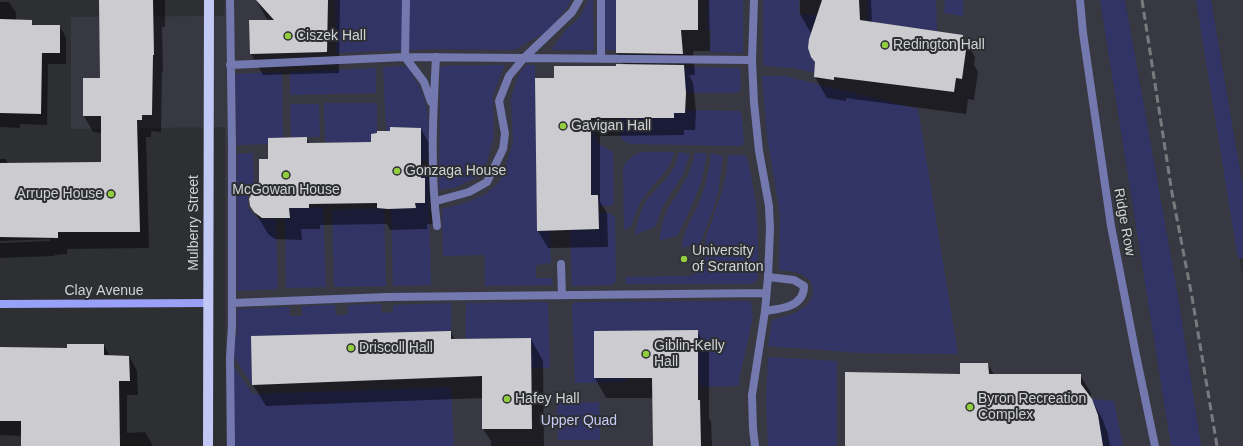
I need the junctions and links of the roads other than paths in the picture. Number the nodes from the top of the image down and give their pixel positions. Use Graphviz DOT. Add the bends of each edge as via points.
graph roads {
  1 [pos="209,0"];
  2 [pos="230,0"];
  3 [pos="406,0"];
  4 [pos="579,0"];
  5 [pos="600,0"];
  6 [pos="754,0"];
  7 [pos="1080,0"];
  8 [pos="405,57"];
  9 [pos="436,57"];
  10 [pos="524,58"];
  11 [pos="600,59"];
  12 [pos="752,60"];
  13 [pos="230,65"];
  14 [pos="432,113"];
  15 [pos="440,200"];
  16 [pos="437,226"];
  17 [pos="561,264"];
  18 [pos="768,277"];
  19 [pos="766,294"];
  20 [pos="562,295"];
  21 [pos="208,303"];
  22 [pos="232,303"];
  23 [pos="0,304"];
  24 [pos="765,311"];
  25 [pos="208,446"];
  26 [pos="231,446"];
  27 [pos="755,446"];
  28 [pos="1155,446"];
  1 -- 21 [label="main road, Mulberry Street"];
  2 -- 13 [label="street"];
  3 -- 8 [label="street"];
  4 -- 10 [label="street" via="572,12"];
  5 -- 11 [label="street"];
  6 -- 12 [label="street"];
  7 -- 28 [label="street, Ridge Row" via="1111,226"];
  8 -- 9 [label="street"];
  8 -- 13 [label="street"];
  8 -- 14 [label="street" via="424,82 430,97"];
  9 -- 10 [label="street"];
  9 -- 14 [label="street"];
  10 -- 11 [label="street"];
  10 -- 15 [label="street" via="509,76 500,101 505,134 503,149 487,182 470,192"];
  11 -- 12 [label="street"];
  12 -- 18 [label="street" via="756,127 769,206"];
  13 -- 22 [label="street"];
  14 -- 16 [label="street"];
  17 -- 20 [label="street"];
  18 -- 19 [label="street"];
  18 -- 24 [label="street" via="800,282 804,286 804,292 801,298 786,308"];
  19 -- 20 [label="street"];
  19 -- 24 [label="street"];
  20 -- 22 [label="street" via="331,298"];
  21 -- 23 [label="main road, Clay Avenue"];
  21 -- 25 [label="main road, Mulberry Street"];
  22 -- 26 [label="street"];
  24 -- 27 [label="street" via="752,395"];
}
